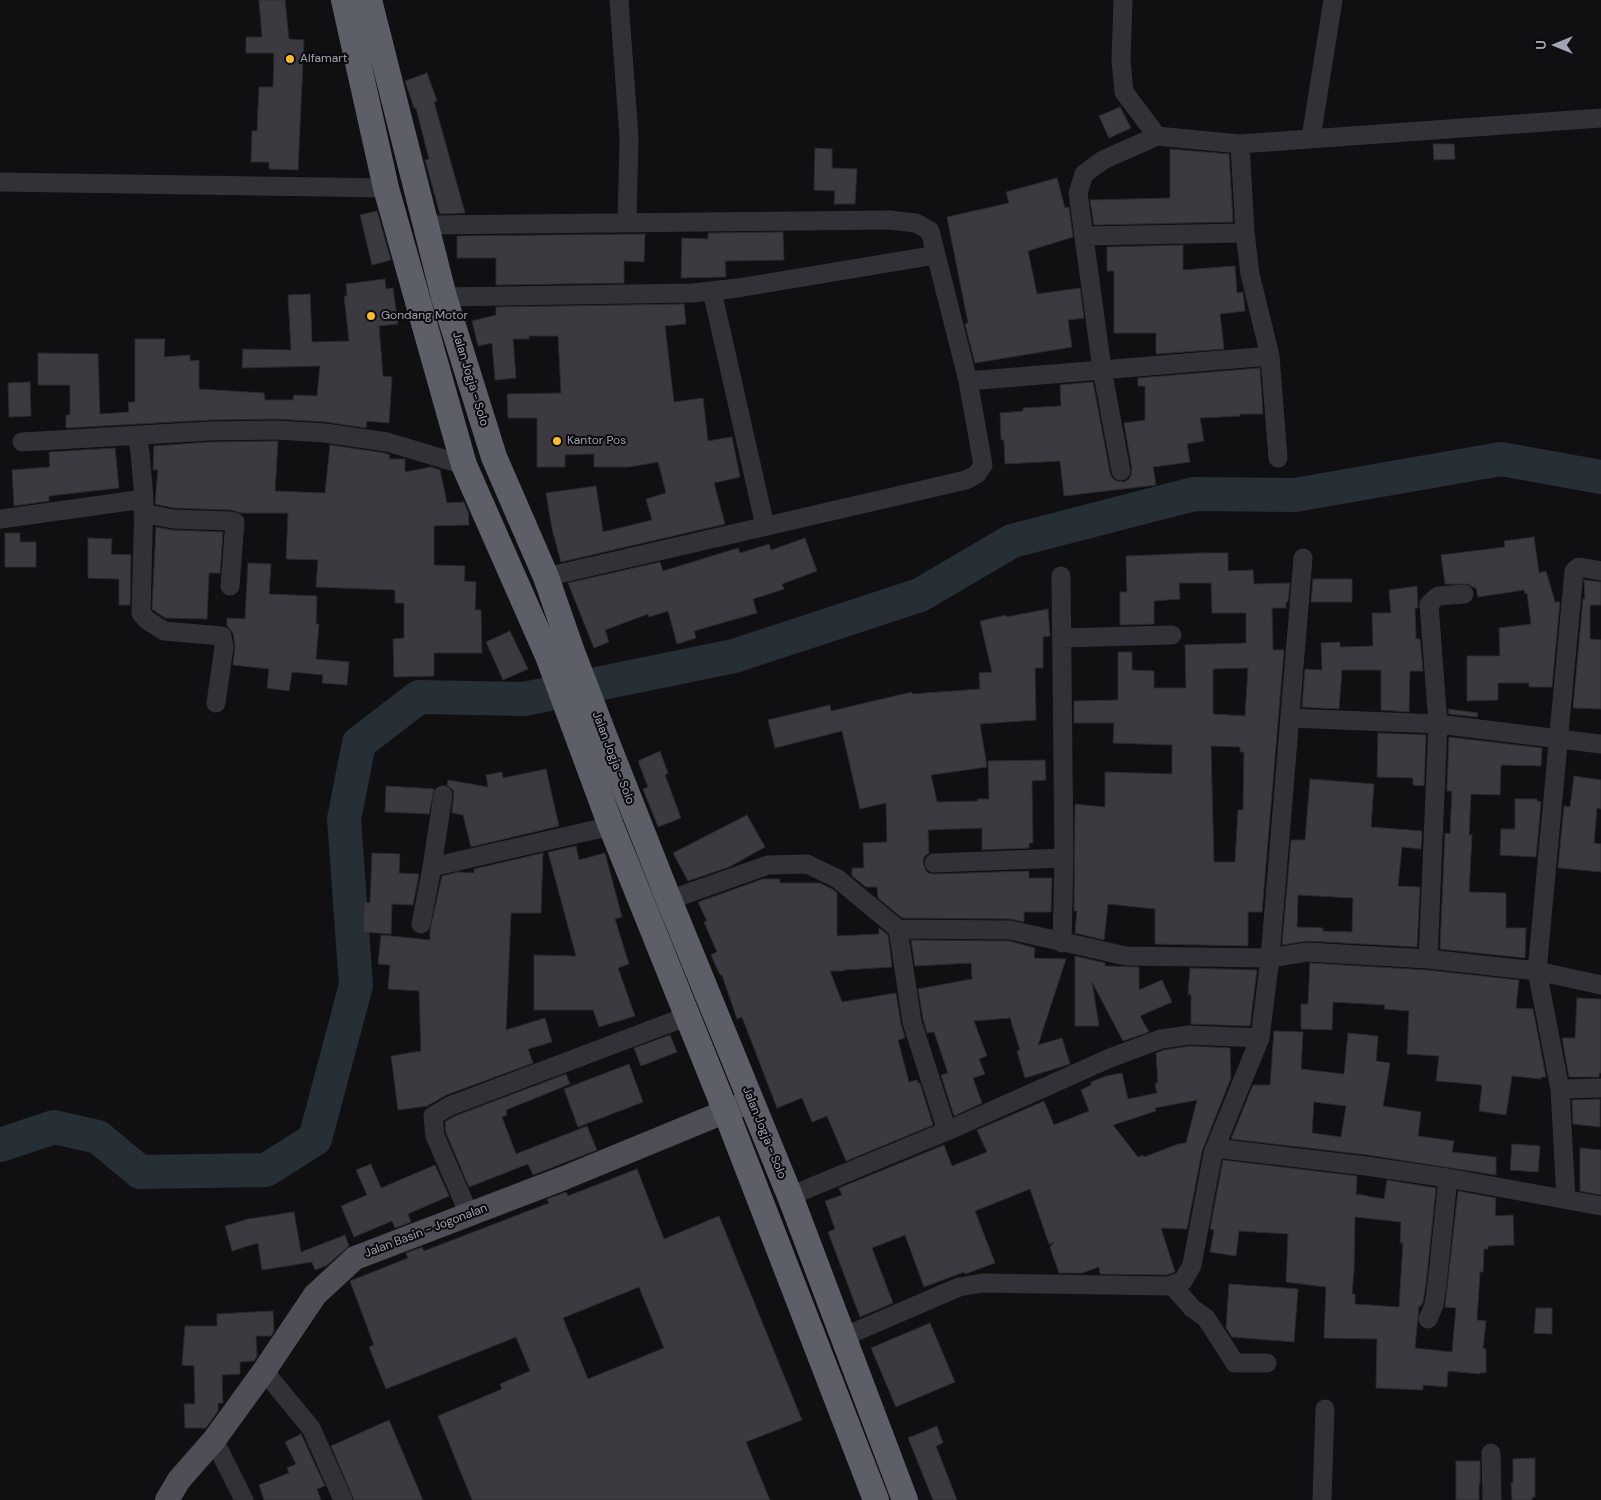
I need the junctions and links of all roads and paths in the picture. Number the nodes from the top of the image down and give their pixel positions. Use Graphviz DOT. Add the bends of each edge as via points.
graph roads {
  1 [pos="344,0"];
  2 [pos="369,0"];
  3 [pos="619,0"];
  4 [pos="1124,0"];
  5 [pos="1333,0"];
  6 [pos="1601,118"];
  7 [pos="1157,136"];
  8 [pos="1311,138"];
  9 [pos="1240,144"];
  10 [pos="0,182"];
  11 [pos="386,188"];
  12 [pos="627,223"];
  13 [pos="426,225"];
  14 [pos="1245,233"];
  15 [pos="1084,236"];
  16 [pos="936,255"];
  17 [pos="712,291"];
  18 [pos="444,297"];
  19 [pos="1270,356"];
  20 [pos="1102,369"];
  21 [pos="968,381"];
  22 [pos="137,436"];
  23 [pos="22,442"];
  24 [pos="1278,458"];
  25 [pos="464,465"];
  26 [pos="1121,471"];
  27 [pos="143,506"];
  28 [pos="0,519"];
  29 [pos="765,526"];
  30 [pos="1303,558"];
  31 [pos="1601,571"];
  32 [pos="1061,576"];
  33 [pos="546,577"];
  34 [pos="230,586"];
  35 [pos="1464,594"];
  36 [pos="1172,635"];
  37 [pos="1062,638"];
  38 [pos="560,654"];
  39 [pos="216,703"];
  40 [pos="1290,718"];
  41 [pos="1438,724"];
  42 [pos="1558,738"];
  43 [pos="593,741"];
  44 [pos="1601,744"];
  45 [pos="443,796"];
  46 [pos="611,826"];
  47 [pos="1064,858"];
  48 [pos="934,862"];
  49 [pos="432,867"];
  50 [pos="669,900"];
  51 [pos="421,924"];
  52 [pos="898,929"];
  53 [pos="1062,943"];
  54 [pos="1270,958"];
  55 [pos="1428,959"];
  56 [pos="1537,972"];
  57 [pos="1601,985"];
  58 [pos="688,1016"];
  59 [pos="1260,1038"];
  60 [pos="1601,1088"];
  61 [pos="1560,1089"];
  62 [pos="751,1101"];
  63 [pos="726,1112"];
  64 [pos="947,1131"];
  65 [pos="1215,1148"];
  66 [pos="1448,1178"];
  67 [pos="790,1196"];
  68 [pos="1566,1200"];
  69 [pos="1601,1206"];
  70 [pos="469,1214"];
  71 [pos="1172,1285"];
  72 [pos="1428,1319"];
  73 [pos="843,1337"];
  74 [pos="1267,1363"];
  75 [pos="264,1371"];
  76 [pos="1325,1409"];
  77 [pos="214,1440"];
  78 [pos="1491,1453"];
  79 [pos="167,1500"];
  80 [pos="244,1500"];
  81 [pos="343,1500"];
  82 [pos="876,1500"];
  83 [pos="905,1500"];
  84 [pos="1322,1500"];
  85 [pos="1492,1500"];
  1 -- 11 [label="highway, Jalan Jogja - Solo"];
  2 -- 13 [label="highway, Jalan Jogja - Solo"];
  3 -- 12 [label="street" via="629,136"];
  4 -- 7 [label="street" via="1121,60 1124,92"];
  5 -- 8 [label="street"];
  6 -- 8 [label="street"];
  7 -- 9 [label="street"];
  7 -- 15 [label="street" via="1103,160 1084,174 1078,193"];
  8 -- 9 [label="street"];
  9 -- 14 [label="street"];
  10 -- 11 [label="street"];
  11 -- 25 [label="highway, Jalan Jogja - Solo"];
  12 -- 13 [label="street"];
  12 -- 16 [label="street" via="889,220 916,224 930,230"];
  13 -- 18 [label="highway, Jalan Jogja - Solo"];
  14 -- 15 [label="street"];
  14 -- 19 [label="street" via="1250,274"];
  15 -- 20 [label="street"];
  16 -- 17 [label="street"];
  16 -- 21 [label="street"];
  17 -- 18 [label="street"];
  17 -- 29 [label="street"];
  18 -- 33 [label="highway, Jalan Jogja - Solo" via="494,457"];
  19 -- 20 [label="street"];
  19 -- 24 [label="street"];
  20 -- 21 [label="street"];
  20 -- 26 [label="street"];
  21 -- 29 [label="street" via="983,465 977,474 966,480"];
  22 -- 23 [label="street"];
  22 -- 25 [label="street" via="208,431 325,433 387,442"];
  22 -- 27 [label="street"];
  25 -- 38 [label="highway, Jalan Jogja - Solo"];
  27 -- 28 [label="street"];
  27 -- 34 [label="street" via="173,519 235,522"];
  27 -- 39 [label="street" via="141,613 164,632 222,636 224,647"];
  29 -- 33 [label="street"];
  30 -- 40 [label="street"];
  31 -- 42 [label="street" via="1579,568 1574,571"];
  32 -- 37 [label="street"];
  33 -- 38 [label="highway, Jalan Jogja - Solo"];
  35 -- 41 [label="street" via="1438,596 1429,604"];
  36 -- 37 [label="street"];
  37 -- 47 [label="street"];
  38 -- 43 [label="highway, Jalan Jogja - Solo"];
  40 -- 41 [label="street"];
  40 -- 54 [label="street"];
  41 -- 42 [label="street"];
  41 -- 55 [label="street"];
  42 -- 44 [label="street"];
  42 -- 56 [label="street"];
  43 -- 46 [label="highway, Jalan Jogja - Solo"];
  43 -- 50 [label="highway, Jalan Jogja - Solo"];
  45 -- 49 [label="street"];
  46 -- 49 [label="street"];
  46 -- 58 [label="highway, Jalan Jogja - Solo"];
  47 -- 48 [label="street"];
  47 -- 53 [label="street"];
  49 -- 51 [label="street"];
  50 -- 52 [label="street" via="768,865 807,864 838,879"];
  50 -- 62 [label="highway, Jalan Jogja - Solo"];
  52 -- 53 [label="street" via="1010,930"];
  52 -- 64 [label="street" via="912,1022"];
  53 -- 54 [label="street" via="1126,956"];
  54 -- 55 [label="street" via="1307,952"];
  54 -- 59 [label="street"];
  55 -- 56 [label="street"];
  56 -- 57 [label="street"];
  56 -- 61 [label="street"];
  58 -- 63 [label="highway, Jalan Jogja - Solo"];
  58 -- 70 [label="street" via="450,1106 432,1116 435,1136"];
  59 -- 64 [label="street" via="1189,1034 1161,1039 1110,1058"];
  59 -- 65 [label="street"];
  60 -- 61 [label="street"];
  61 -- 68 [label="street"];
  62 -- 63 [label="main road, Jalan Basin - Jogonalan"];
  62 -- 67 [label="highway, Jalan Jogja - Solo"];
  63 -- 70 [label="main road, Jalan Basin - Jogonalan"];
  63 -- 82 [label="highway, Jalan Jogja - Solo"];
  64 -- 67 [label="street"];
  65 -- 66 [label="street"];
  65 -- 71 [label="street" via="1192,1265 1183,1281"];
  66 -- 68 [label="street"];
  66 -- 72 [label="street" via="1437,1286"];
  67 -- 73 [label="highway, Jalan Jogja - Solo"];
  68 -- 69 [label="street"];
  70 -- 75 [label="main road, Jalan Basin - Jogonalan" via="355,1258 315,1295"];
  71 -- 73 [label="street" via="982,1283 959,1287"];
  71 -- 74 [label="street" via="1192,1308 1206,1318 1233,1362"];
  73 -- 83 [label="highway, Jalan Jogja - Solo"];
  75 -- 77 [label="main road, Jalan Basin - Jogonalan"];
  75 -- 81 [label="street" via="311,1428"];
  76 -- 84 [label="street"];
  77 -- 79 [label="main road, Jalan Basin - Jogonalan" via="179,1480"];
  77 -- 80 [label="street"];
  78 -- 85 [label="street"];
}
